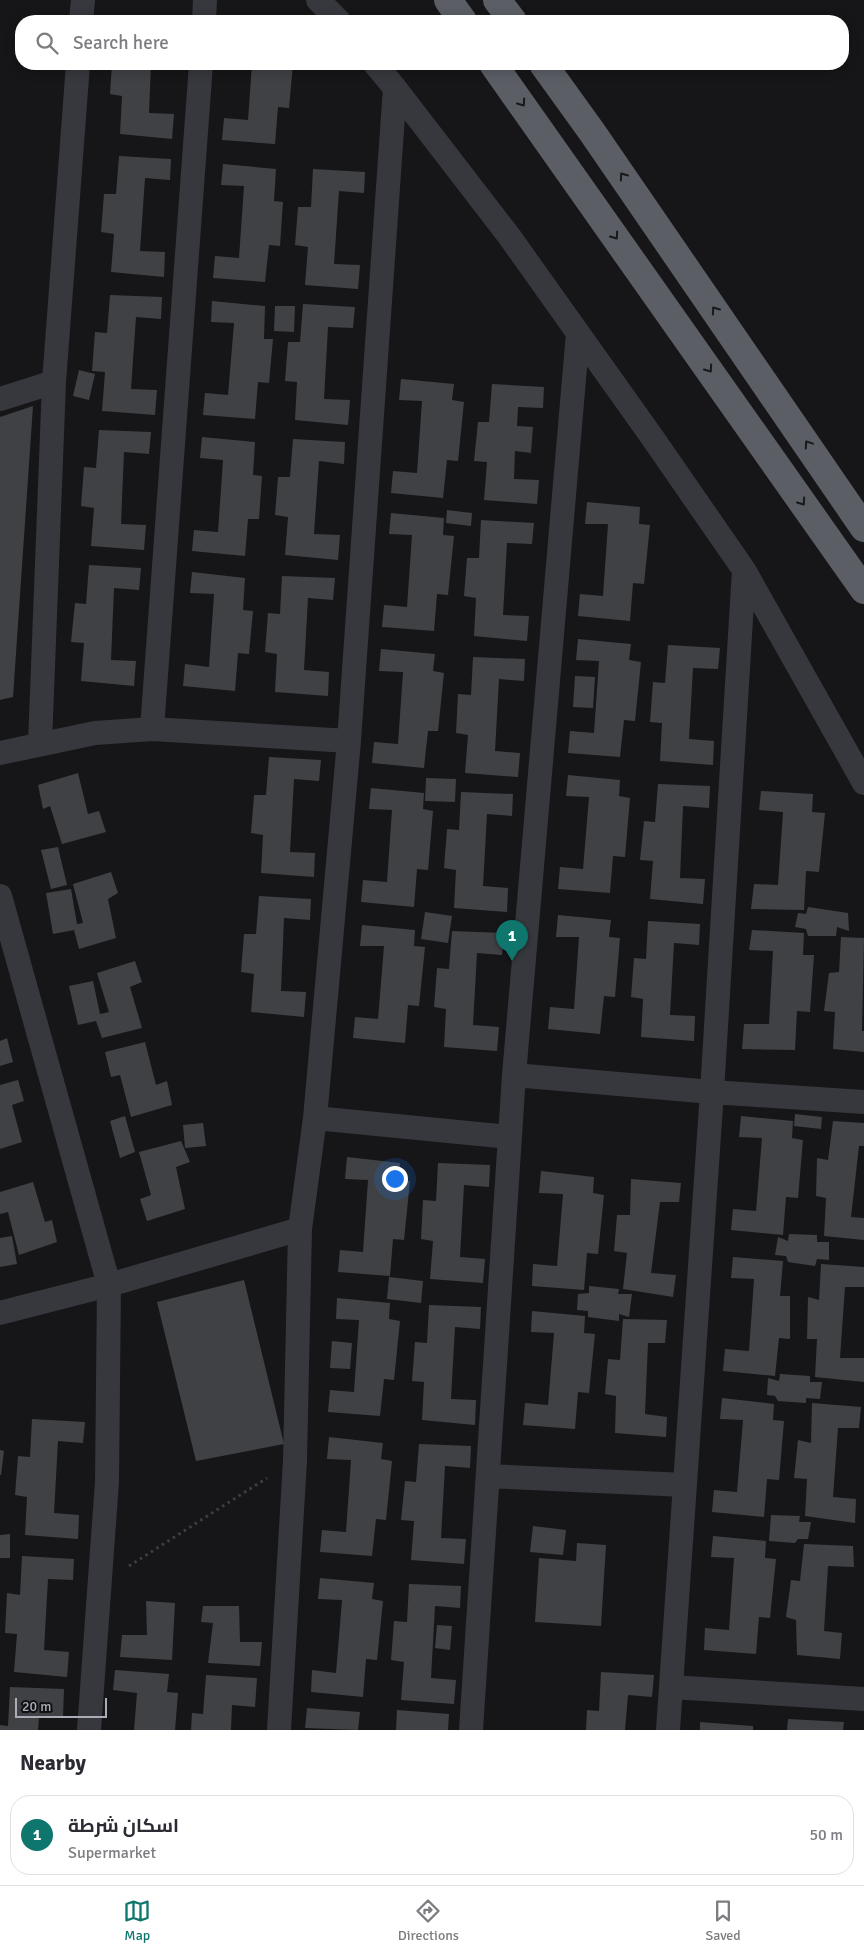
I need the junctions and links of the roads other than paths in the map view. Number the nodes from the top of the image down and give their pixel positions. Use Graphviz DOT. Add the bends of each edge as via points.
graph roads {
  1 [pos="83,0"];
  2 [pos="206,0"];
  3 [pos="318,0"];
  4 [pos="448,0"];
  5 [pos="497,0"];
  6 [pos="82,15"];
  7 [pos="205,15"];
  8 [pos="332,15"];
  9 [pos="459,15"];
  10 [pos="508,15"];
  11 [pos="78,70"];
  12 [pos="201,70"];
  13 [pos="380,70"];
  14 [pos="497,70"];
  15 [pos="547,70"];
  16 [pos="396,88"];
  17 [pos="578,333"];
  18 [pos="54,382"];
  19 [pos="0,398"];
  20 [pos="864,528"];
  21 [pos="744,570"];
  22 [pos="864,590"];
  23 [pos="152,729"];
  24 [pos="349,741"];
  25 [pos="40,744"];
  26 [pos="0,754"];
  27 [pos="862,774"];
  28 [pos="0,896"];
  29 [pos="514,1075"];
  30 [pos="712,1092"];
  31 [pos="864,1102"];
  32 [pos="315,1118"];
  33 [pos="510,1137"];
  34 [pos="300,1228"];
  35 [pos="109,1284"];
  36 [pos="0,1313"];
  37 [pos="488,1476"];
  38 [pos="685,1485"];
  39 [pos="671,1687"];
  40 [pos="864,1699"];
  41 [pos="89,1730"];
  42 [pos="279,1730"];
  43 [pos="471,1730"];
  44 [pos="668,1730"];
  1 -- 6 [label="street"];
  2 -- 7 [label="street"];
  3 -- 8 [label="street"];
  4 -- 9 [label="highway"];
  5 -- 10 [label="highway"];
  11 -- 18 [label="street"];
  12 -- 23 [label="street"];
  13 -- 16 [label="street"];
  14 -- 22 [label="highway, one-way"];
  20 -- 15 [label="highway, one-way"];
  16 -- 17 [label="street"];
  16 -- 24 [label="street"];
  17 -- 21 [label="street"];
  17 -- 29 [label="street"];
  18 -- 19 [label="street"];
  18 -- 25 [label="street"];
  21 -- 27 [label="street"];
  21 -- 30 [label="street"];
  23 -- 24 [label="street"];
  23 -- 25 [label="street" via="95,733"];
  24 -- 32 [label="street"];
  25 -- 26 [label="street"];
  28 -- 35 [label="street"];
  29 -- 30 [label="street"];
  29 -- 33 [label="street"];
  30 -- 31 [label="street"];
  30 -- 38 [label="street"];
  32 -- 33 [label="street"];
  32 -- 34 [label="street"];
  33 -- 37 [label="street"];
  34 -- 35 [label="street"];
  34 -- 42 [label="street" via="295,1460"];
  35 -- 36 [label="street"];
  35 -- 41 [label="street" via="107,1482"];
  37 -- 38 [label="street"];
  37 -- 43 [label="street"];
  38 -- 39 [label="street"];
  39 -- 40 [label="street"];
  39 -- 44 [label="street"];
}
